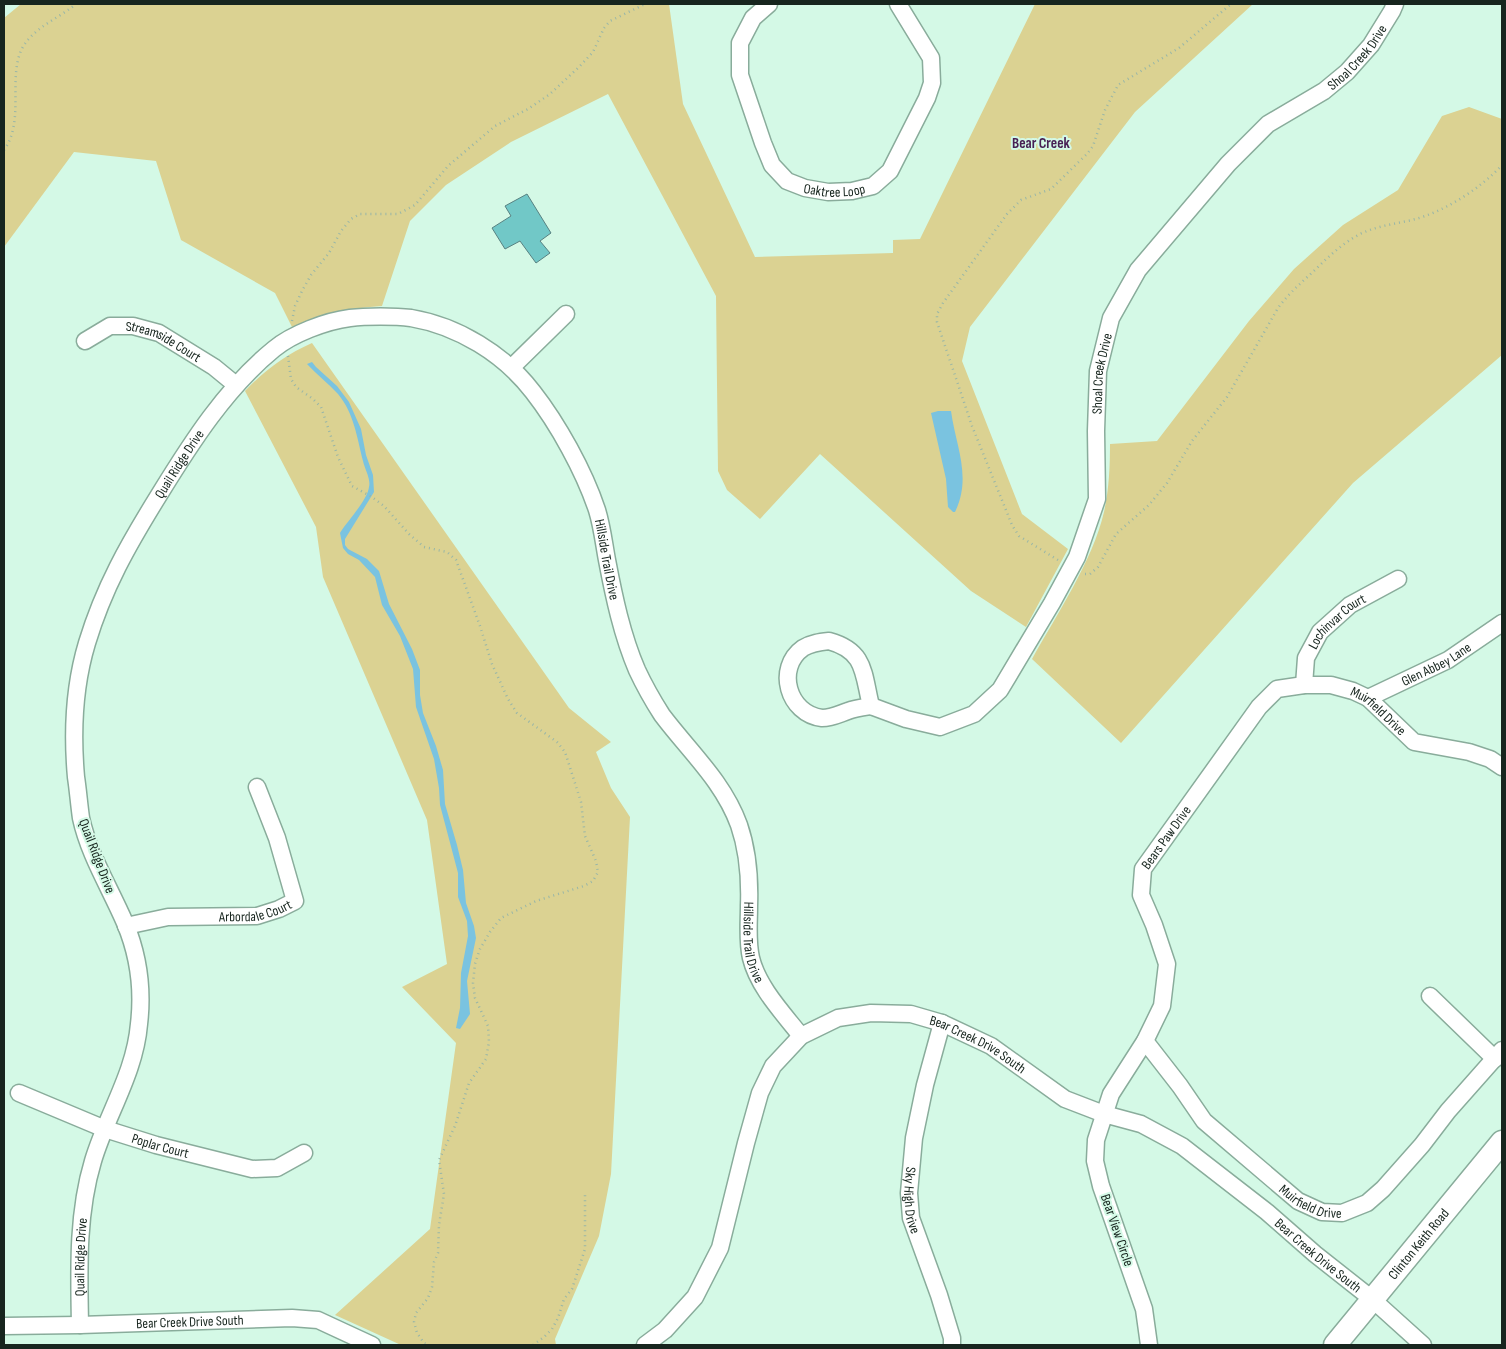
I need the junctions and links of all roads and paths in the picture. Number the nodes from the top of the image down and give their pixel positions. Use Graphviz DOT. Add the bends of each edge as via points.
graph roads {
  1 [pos="76,4"];
  2 [pos="645,4"];
  3 [pos="769,4"];
  4 [pos="898,4"];
  5 [pos="1231,4"];
  6 [pos="1395,4"];
  7 [pos="4,150"];
  8 [pos="1502,165"];
  9 [pos="566,314"];
  10 [pos="292,338"];
  11 [pos="86,341"];
  12 [pos="512,367"];
  13 [pos="236,385"];
  14 [pos="1071,568"];
  15 [pos="1398,579"];
  16 [pos="1502,623"];
  17 [pos="1304,685"];
  18 [pos="1368,698"];
  19 [pos="871,706"];
  20 [pos="1502,767"];
  21 [pos="258,787"];
  22 [pos="126,926"];
  23 [pos="1430,996"];
  24 [pos="942,1023"];
  25 [pos="800,1036"];
  26 [pos="1145,1041"];
  27 [pos="1499,1054"];
  28 [pos="19,1093"];
  29 [pos="1104,1114"];
  30 [pos="105,1129"];
  31 [pos="1502,1142"];
  32 [pos="304,1153"];
  33 [pos="585,1194"];
  34 [pos="1372,1300"];
  35 [pos="80,1325"];
  36 [pos="4,1326"];
  37 [pos="372,1345"];
  38 [pos="428,1345"];
  39 [pos="533,1345"];
  40 [pos="645,1345"];
  41 [pos="952,1345"];
  42 [pos="1148,1345"];
  43 [pos="1335,1345"];
  44 [pos="1422,1345"];
  1 -- 7 [label="path" via="37,32 18,58 13,128"];
  2 -- 10 [label="path" via="610,21 593,52 580,67 550,94 495,126 448,166 415,205 398,214 360,214 351,219 302,291 295,306"];
  3 -- 4 [label="street, Oaktree Loop" via="753,18 740,43 740,76 772,165 786,181 828,192 873,186 890,171 927,98 932,84 931,58"];
  5 -- 14 [label="path" via="1179,48 1118,85 1087,154 1051,189 1021,200 1010,210 936,314 972,426 1012,525 1020,536"];
  6 -- 14 [label="street, Shoal Creek Drive" via="1371,45 1347,72 1324,91 1268,124 1228,164 1138,270 1111,318 1098,371 1097,500"];
  8 -- 14 [label="path" via="1481,185 1442,209 1360,234 1299,283 1278,308 1228,396 1192,441 1167,484 1116,534 1098,567 1090,574"];
  9 -- 12 [label="street"];
  10 -- 12 [label="street, Hillside Trail Drive" via="346,318 407,317 460,334"];
  10 -- 13 [label="street, Hillside Trail Drive" via="276,347"];
  10 -- 38 [label="path" via="288,356 291,379 321,408 352,486 374,498 424,547 447,552 456,560 508,700 517,713 557,742 565,752 581,802 585,836 598,872 593,881 584,886 536,901 501,918 490,932 475,964 475,998 488,1026 489,1042 486,1059 469,1084 439,1160 444,1194 438,1225 438,1253 432,1287 428,1298 416,1312 414,1322 417,1333"];
  11 -- 13 [label="street, Streamside Court" via="110,326 133,326 159,333 214,366"];
  12 -- 25 [label="street, Hillside Trail Drive" via="560,432 598,511 614,597 638,670 660,711 712,774 739,825 748,860 752,960 765,987"];
  13 -- 22 [label="street, Quail Ridge Drive" via="182,458 117,565 102,597 79,672 75,711 76,772 82,820 99,869"];
  14 -- 19 [label="street, Shoal Creek Drive" via="1000,690 974,714 940,727"];
  15 -- 17 [label="street, Lochinvar Court" via="1350,605 1320,632 1306,658"];
  16 -- 18 [label="street, Glen Abbey Lane" via="1448,660"];
  17 -- 18 [label="street, Muirfield Drive" via="1331,685"];
  17 -- 26 [label="street, Bears Paw Drive" via="1277,689 1259,707 1143,869 1141,895 1167,964 1162,1006"];
  18 -- 20 [label="street, Muirfield Drive" via="1414,742 1469,752"];
  19 -- 19 [label="street" via="863,669 851,650 842,644 816,642 794,657 787,683 799,707 822,718"];
  21 -- 22 [label="street, Arbordale Court" via="295,901 257,916 168,917"];
  22 -- 30 [label="street, Quail Ridge Drive" via="138,967 140,1022 134,1054"];
  23 -- 27 [label="street"];
  24 -- 25 [label="street, Bear Creek Drive South" via="911,1014 871,1013 838,1018"];
  24 -- 29 [label="street, Bear Creek Drive South" via="992,1046 1065,1100"];
  24 -- 41 [label="street, Sky High Drive" via="914,1138 909,1193 911,1218 939,1295"];
  25 -- 40 [label="street, Bear Creek Drive South" via="773,1066 760,1093 720,1248 695,1297 666,1330"];
  26 -- 27 [label="street, Muirfield Drive" via="1204,1121 1298,1201 1322,1212 1342,1212 1366,1203 1383,1189"];
  26 -- 29 [label="street, Bears Paw Drive" via="1111,1094"];
  28 -- 30 [label="street, Poplar Court"];
  29 -- 34 [label="street, Bear Creek Drive South" via="1141,1124 1182,1146"];
  29 -- 42 [label="street, Bear View Circle" via="1096,1140 1095,1162 1144,1309"];
  30 -- 32 [label="street, Poplar Court" via="252,1169 277,1168"];
  30 -- 35 [label="street, Quail Ridge Drive" via="94,1158 81,1218"];
  31 -- 34 [label="main road, Clinton Keith Road"];
  33 -- 39 [label="path" via="585,1249 572,1289 564,1298 552,1328"];
  34 -- 43 [label="main road, Clinton Keith Road"];
  34 -- 44 [label="street, Bear Creek Drive South"];
  35 -- 36 [label="street, Bear Creek Drive South"];
  35 -- 37 [label="street, Bear Creek Drive South" via="292,1318 318,1320"];
}
